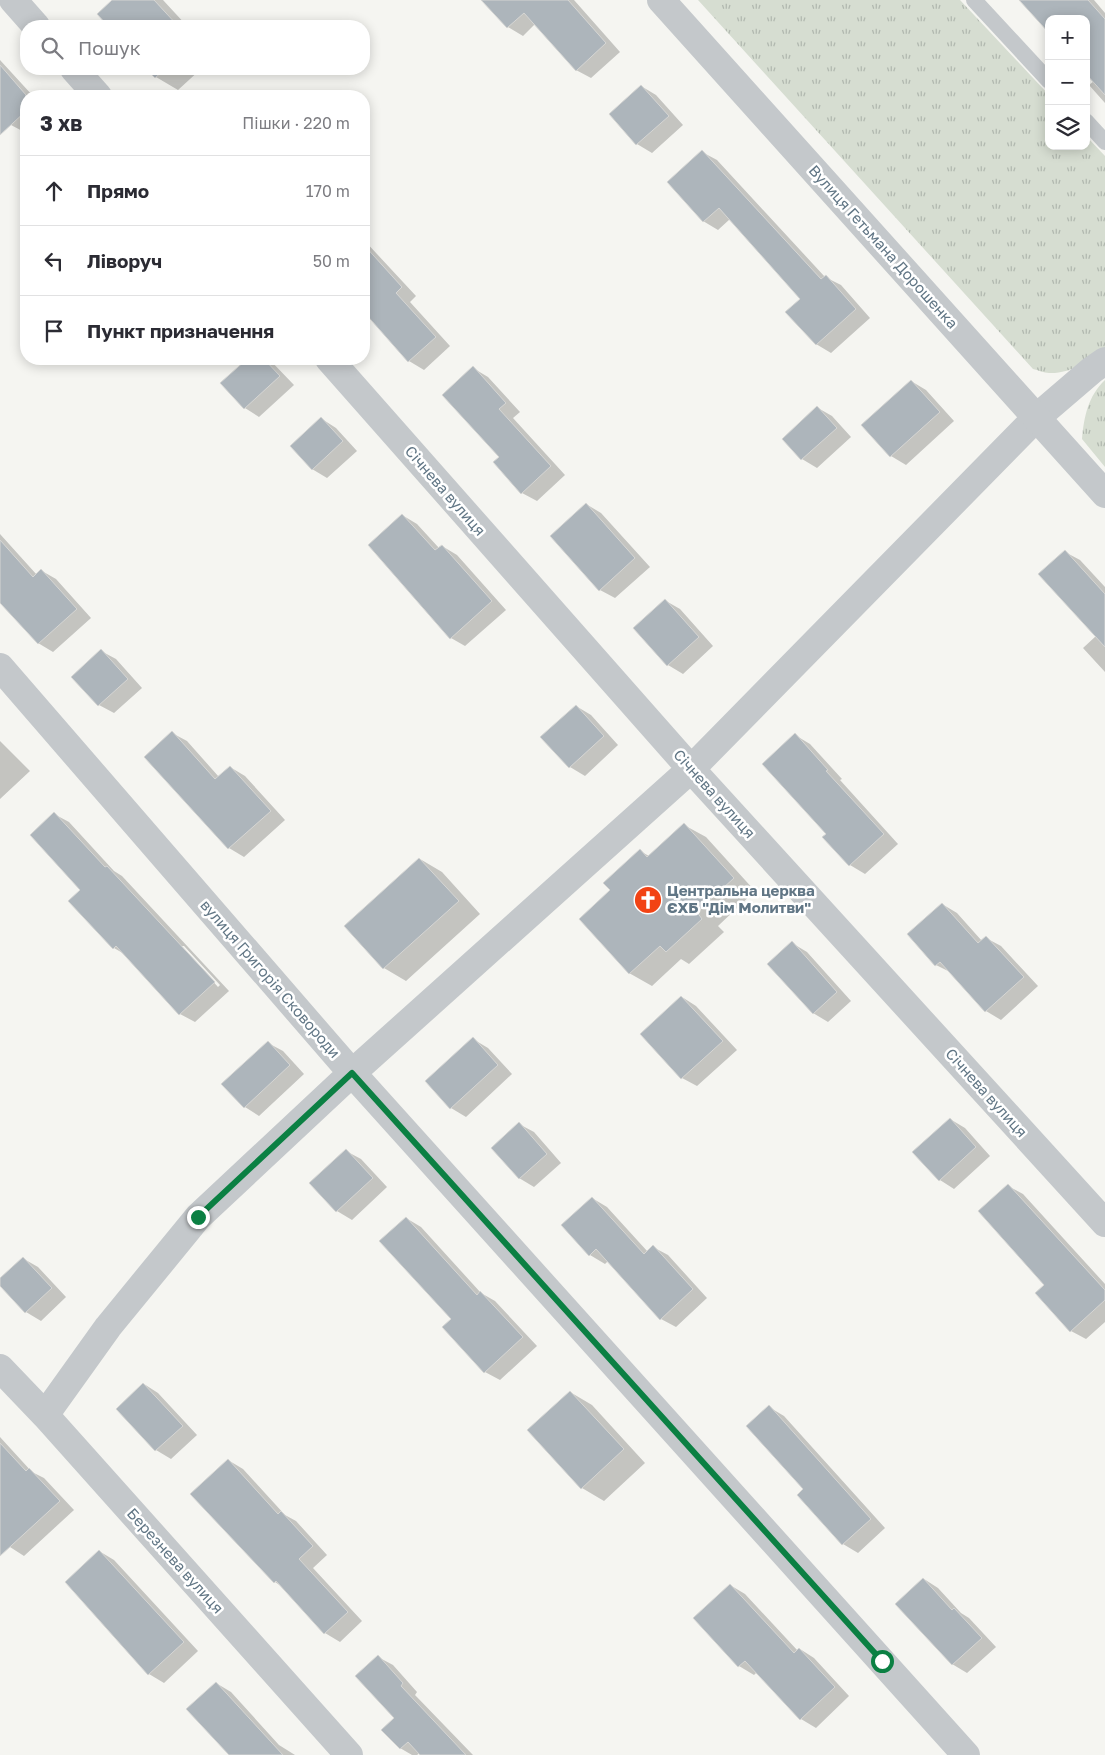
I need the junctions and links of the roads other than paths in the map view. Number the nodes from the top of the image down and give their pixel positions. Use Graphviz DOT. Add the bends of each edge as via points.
graph roads {
  1 [pos="13,0"];
  2 [pos="661,0"];
  3 [pos="974,0"];
  4 [pos="31,20"];
  5 [pos="79,75"];
  6 [pos="1045,77"];
  7 [pos="93,90"];
  8 [pos="1090,125"];
  9 [pos="1105,142"];
  10 [pos="1105,361"];
  11 [pos="334,365"];
  12 [pos="1036,418"];
  13 [pos="1105,494"];
  14 [pos="0,667"];
  15 [pos="690,769"];
  16 [pos="352,1073"];
  17 [pos="1105,1223"];
  18 [pos="0,1368"];
  19 [pos="45,1415"];
  20 [pos="349,1755"];
  21 [pos="966,1755"];
  1 -- 4 [label="street"];
  2 -- 12 [label="street, Вулиця Гетьмана Дорошенка"];
  3 -- 6 [label="lane"];
  5 -- 7 [label="street"];
  8 -- 9 [label="lane"];
  10 -- 12 [label="street"];
  11 -- 15 [label="street, Січнева вулиця"];
  12 -- 13 [label="street, Вулиця Гетьмана Дорошенка"];
  12 -- 15 [label="street"];
  14 -- 16 [label="street, вулиця Григорія Сковороди"];
  15 -- 16 [label="street"];
  15 -- 17 [label="street, Січнева вулиця"];
  16 -- 19 [label="street" via="198,1217 108,1327"];
  16 -- 21 [label="street, вулиця Григорія Сковороди"];
  18 -- 19 [label="street, Березнева вулиця"];
  19 -- 20 [label="street, Березнева вулиця"];
}
